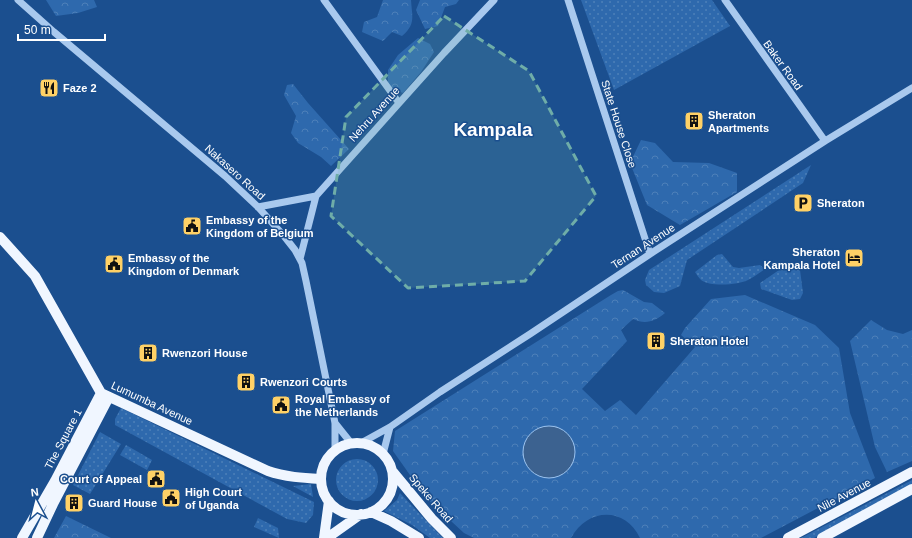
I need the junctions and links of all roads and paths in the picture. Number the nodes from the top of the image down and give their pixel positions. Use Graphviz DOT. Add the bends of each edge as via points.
graph roads {
  1 [pos="18,0"];
  2 [pos="324,0"];
  3 [pos="494,0"];
  4 [pos="568,0"];
  5 [pos="725,0"];
  6 [pos="912,88"];
  7 [pos="399,103"];
  8 [pos="825,142"];
  9 [pos="316,196"];
  10 [pos="258,207"];
  11 [pos="0,237"];
  12 [pos="650,254"];
  13 [pos="300,259"];
  14 [pos="105,395"];
  15 [pos="335,423"];
  16 [pos="390,427"];
  17 [pos="356,443"];
  18 [pos="335,450"];
  19 [pos="383,454"];
  20 [pos="393,472"];
  21 [pos="912,472"];
  22 [pos="321,479"];
  23 [pos="912,488"];
  24 [pos="329,501"];
  25 [pos="366,513"];
  26 [pos="22,538"];
  27 [pos="37,538"];
  28 [pos="326,538"];
  29 [pos="419,538"];
  30 [pos="452,538"];
  31 [pos="788,538"];
  32 [pos="822,538"];
  1 -- 10 [label="street, Nakasero Road"];
  2 -- 7 [label="street"];
  3 -- 7 [label="street, Nehru Avenue"];
  4 -- 12 [label="street, State House Close"];
  5 -- 8 [label="street, Baker Road"];
  6 -- 8 [label="street, Ternan Avenue"];
  7 -- 9 [label="street, Nehru Avenue"];
  8 -- 12 [label="street, Ternan Avenue"];
  9 -- 10 [label="street"];
  9 -- 13 [label="street, Nehru Avenue"];
  10 -- 13 [label="street, Nakasero Road" via="284,236"];
  11 -- 14 [label="main road, Lumumba Avenue" via="35,276"];
  12 -- 16 [label="street, Ternan Avenue"];
  13 -- 15 [label="street, Nakasero Road"];
  14 -- 22 [label="main road, Lumumba Avenue" via="268,471 292,477"];
  14 -- 26 [label="main road, The Square 1"];
  14 -- 27 [label="main road, The Square 1"];
  15 -- 17 [label="street, Nakasero Road"];
  15 -- 18 [label="street, Nakasero Road"];
  16 -- 17 [label="street, Ternan Avenue"];
  16 -- 19 [label="street"];
  17 -- 18 [label="main road"];
  17 -- 19 [label="main road" via="373,446"];
  18 -- 22 [label="main road" via="326,461"];
  19 -- 20 [label="main road"];
  20 -- 25 [label="main road" via="391,491 386,500"];
  20 -- 30 [label="main road, Speke Road"];
  21 -- 31 [label="main road, Nile Avenue"];
  22 -- 24 [label="main road"];
  23 -- 32 [label="main road"];
  24 -- 25 [label="main road" via="343,512"];
  24 -- 28 [label="main road"];
  25 -- 28 [label="main road"];
  25 -- 29 [label="main road" via="391,521"];
}
